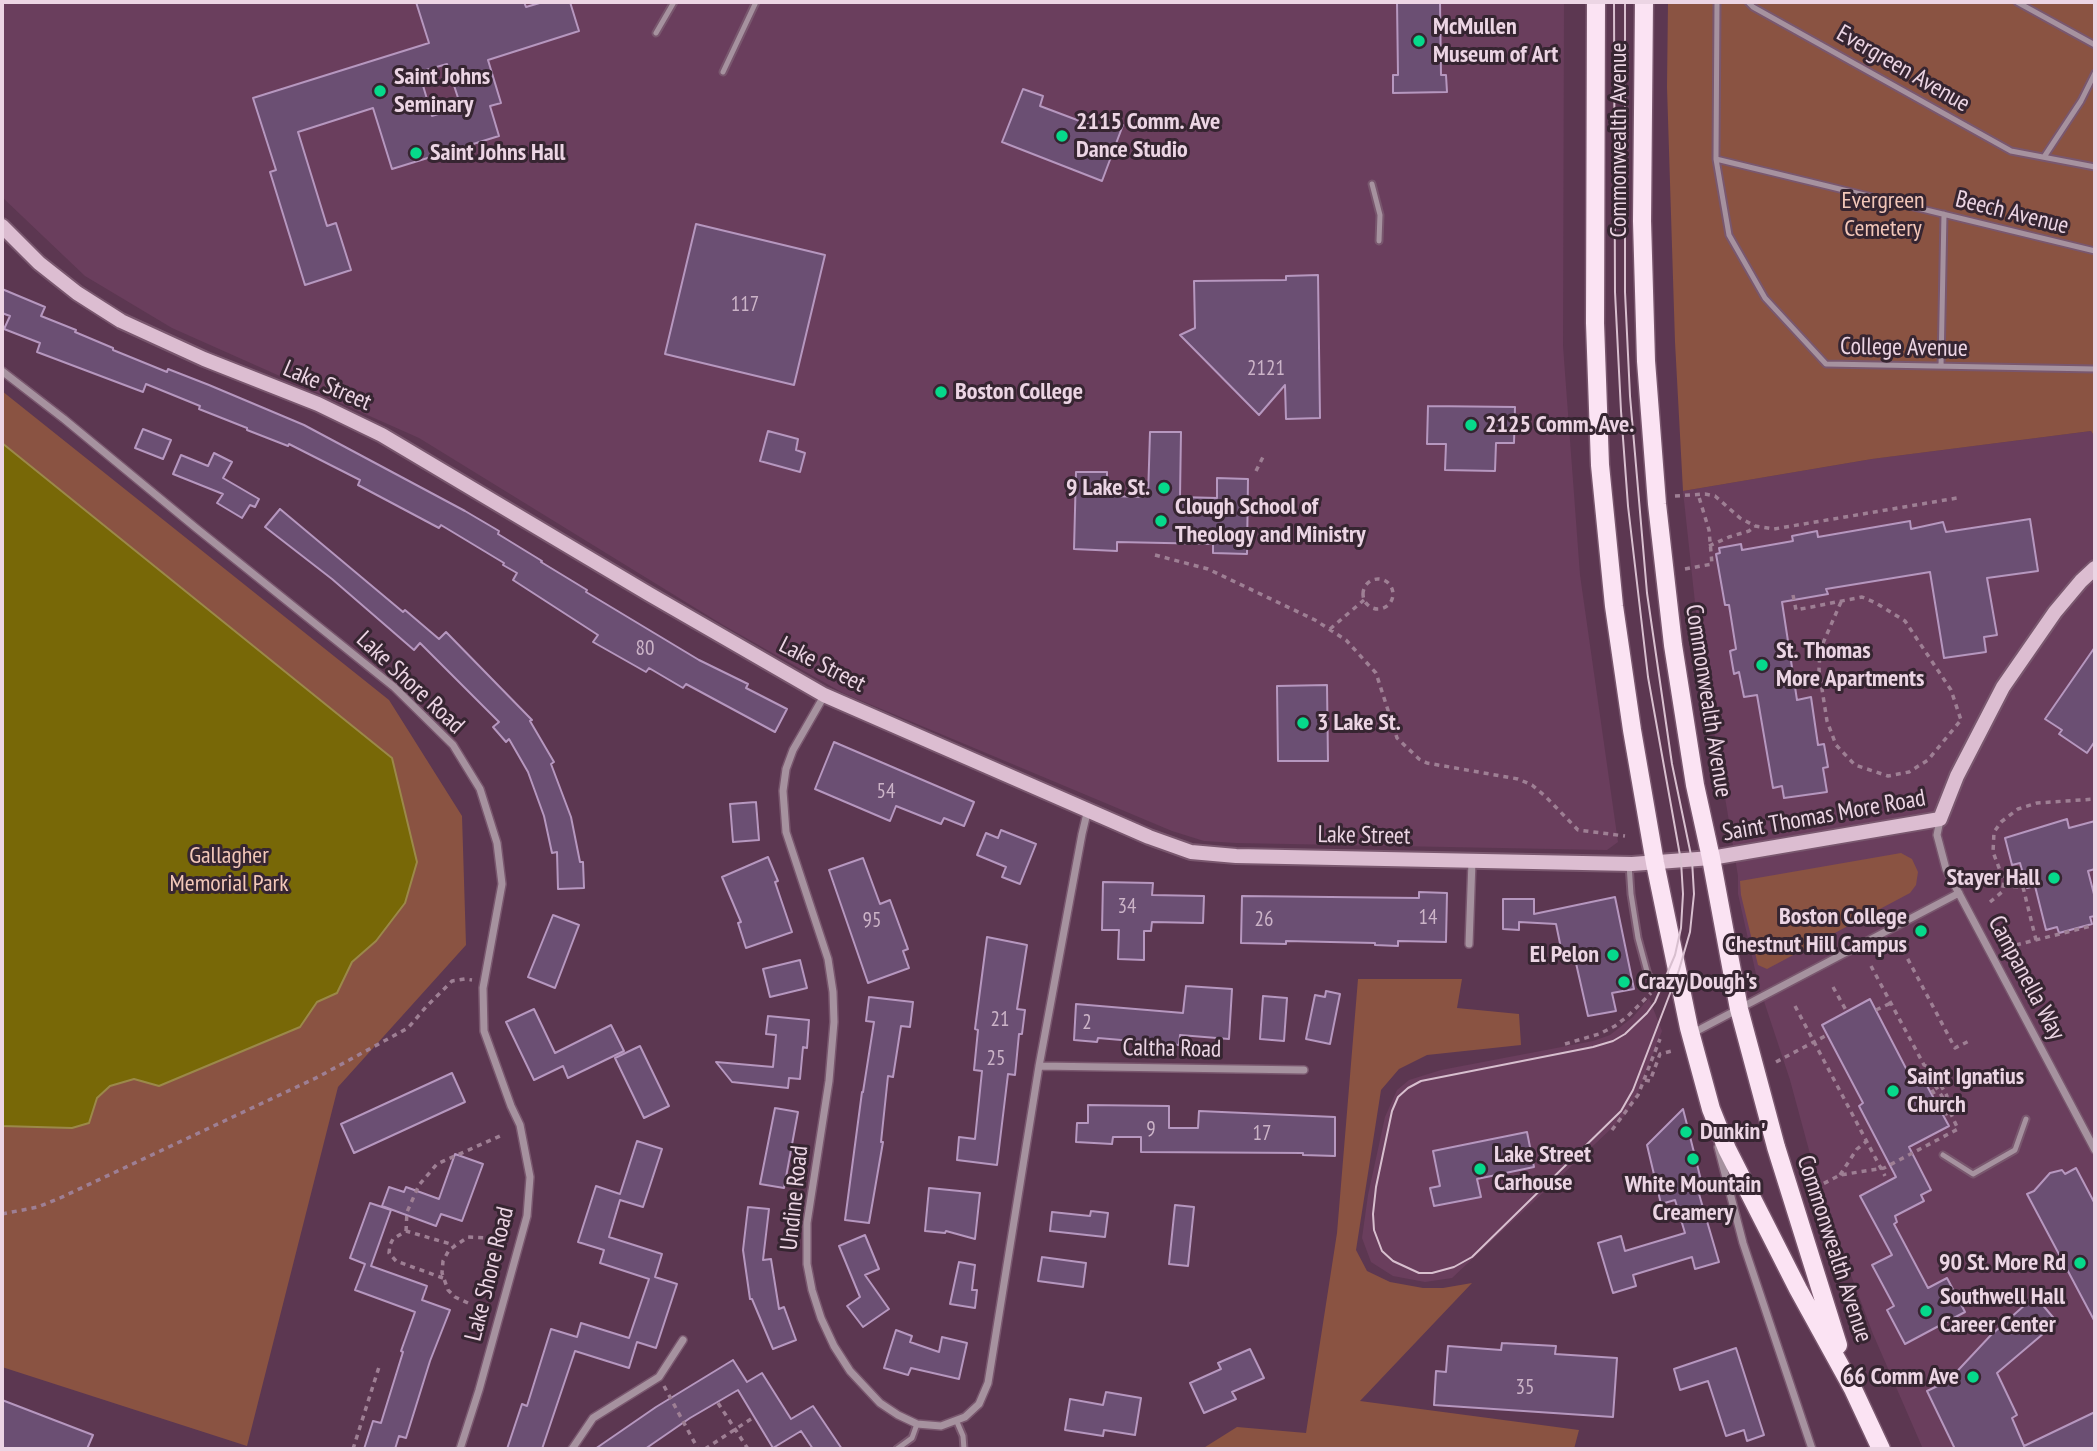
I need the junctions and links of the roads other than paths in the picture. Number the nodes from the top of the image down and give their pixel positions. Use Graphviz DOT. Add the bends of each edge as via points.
graph roads {
  1 [pos="674,2"];
  2 [pos="756,2"];
  3 [pos="1596,2"];
  4 [pos="1644,2"];
  5 [pos="1717,2"];
  6 [pos="1748,2"];
  7 [pos="2017,2"];
  8 [pos="656,33"];
  9 [pos="2095,45"];
  10 [pos="723,72"];
  11 [pos="2095,73"];
  12 [pos="2044,157"];
  13 [pos="1716,159"];
  14 [pos="2095,167"];
  15 [pos="1373,184"];
  16 [pos="1944,214"];
  17 [pos="2,226"];
  18 [pos="1379,242"];
  19 [pos="2095,251"];
  20 [pos="1941,366"];
  21 [pos="2095,369"];
  22 [pos="2,371"];
  23 [pos="2095,568"];
  24 [pos="824,695"];
  25 [pos="1089,809"];
  26 [pos="1940,819"];
  27 [pos="1711,858"];
  28 [pos="1472,861"];
  29 [pos="1656,863"];
  30 [pos="1629,864"];
  31 [pos="1959,893"];
  32 [pos="1469,944"];
  33 [pos="1682,990"];
  34 [pos="1739,1009"];
  35 [pos="1691,1034"];
  36 [pos="1039,1066"];
  37 [pos="1304,1070"];
  38 [pos="1704,1088"];
  39 [pos="2026,1119"];
  40 [pos="2095,1150"];
  41 [pos="1943,1155"];
  42 [pos="683,1340"];
  43 [pos="1853,1389"];
  44 [pos="957,1422"];
  45 [pos="917,1424"];
  46 [pos="460,1449"];
  47 [pos="572,1449"];
  48 [pos="897,1449"];
  49 [pos="964,1449"];
  50 [pos="1812,1449"];
  51 [pos="1881,1449"];
  1 -- 8 [label="lane"];
  2 -- 10 [label="lane"];
  3 -- 29 [label="main road, Commonwealth Avenue" via="1595,311 1605,536"];
  4 -- 27 [label="main road, Commonwealth Avenue" via="1642,221 1652,445 1673,645"];
  5 -- 13 [label="lane, College Avenue"];
  6 -- 12 [label="lane, Evergreen Avenue" via="2011,151"];
  7 -- 9 [label="lane"];
  11 -- 12 [label="lane"];
  12 -- 14 [label="lane, Evergreen Avenue"];
  13 -- 16 [label="lane, Beech Avenue"];
  13 -- 20 [label="lane, College Avenue" via="1729,235 1765,298 1826,364"];
  15 -- 18 [label="lane" via="1380,215"];
  16 -- 19 [label="lane, Beech Avenue"];
  16 -- 20 [label="lane"];
  17 -- 24 [label="street, Lake Street" via="39,263 121,321 372,429"];
  20 -- 21 [label="lane, College Avenue"];
  22 -- 46 [label="street, Lake Shore Road" via="394,687 453,745 480,789 497,843 502,884 483,983 484,1031 520,1125 530,1177 527,1216"];
  23 -- 26 [label="street, Saint Thomas More Road" via="2055,612 2003,687"];
  24 -- 25 [label="street, Lake Street"];
  24 -- 45 [label="street, Undine Road" via="793,750 783,791 786,832 828,959 833,992 829,1081 807,1223 807,1264 821,1318 850,1371 880,1403"];
  25 -- 28 [label="street, Lake Street" via="1171,846 1213,855"];
  25 -- 36 [label="street"];
  26 -- 27 [label="street, Saint Thomas More Road"];
  26 -- 31 [label="street, Campanella Way" via="1937,835 1942,860"];
  27 -- 29 [label="street, Lake Street"];
  27 -- 34 [label="main road, Commonwealth Avenue"];
  28 -- 30 [label="street, Lake Street"];
  28 -- 32 [label="street"];
  29 -- 30 [label="street, Lake Street"];
  29 -- 33 [label="main road, Commonwealth Avenue"];
  30 -- 33 [label="lane" via="1638,938 1648,975"];
  31 -- 34 [label="street"];
  31 -- 40 [label="street, Campanella Way"];
  33 -- 35 [label="main road, Commonwealth Avenue"];
  34 -- 35 [label="street"];
  34 -- 43 [label="main road, Commonwealth Avenue" via="1776,1147"];
  35 -- 38 [label="main road, Commonwealth Avenue"];
  36 -- 37 [label="street, Caltha Road"];
  36 -- 44 [label="street" via="988,1383 979,1404"];
  38 -- 43 [label="main road, Commonwealth Avenue" via="1727,1149"];
  38 -- 50 [label="street, Commonwealth Avenue" via="1743,1243"];
  39 -- 41 [label="lane" via="2015,1150 1973,1174"];
  42 -- 47 [label="street" via="659,1377 593,1418"];
  43 -- 51 [label="main road, Commonwealth Avenue"];
  44 -- 45 [label="street"];
  44 -- 49 [label="lane"];
  45 -- 48 [label="lane" via="912,1438"];
}
